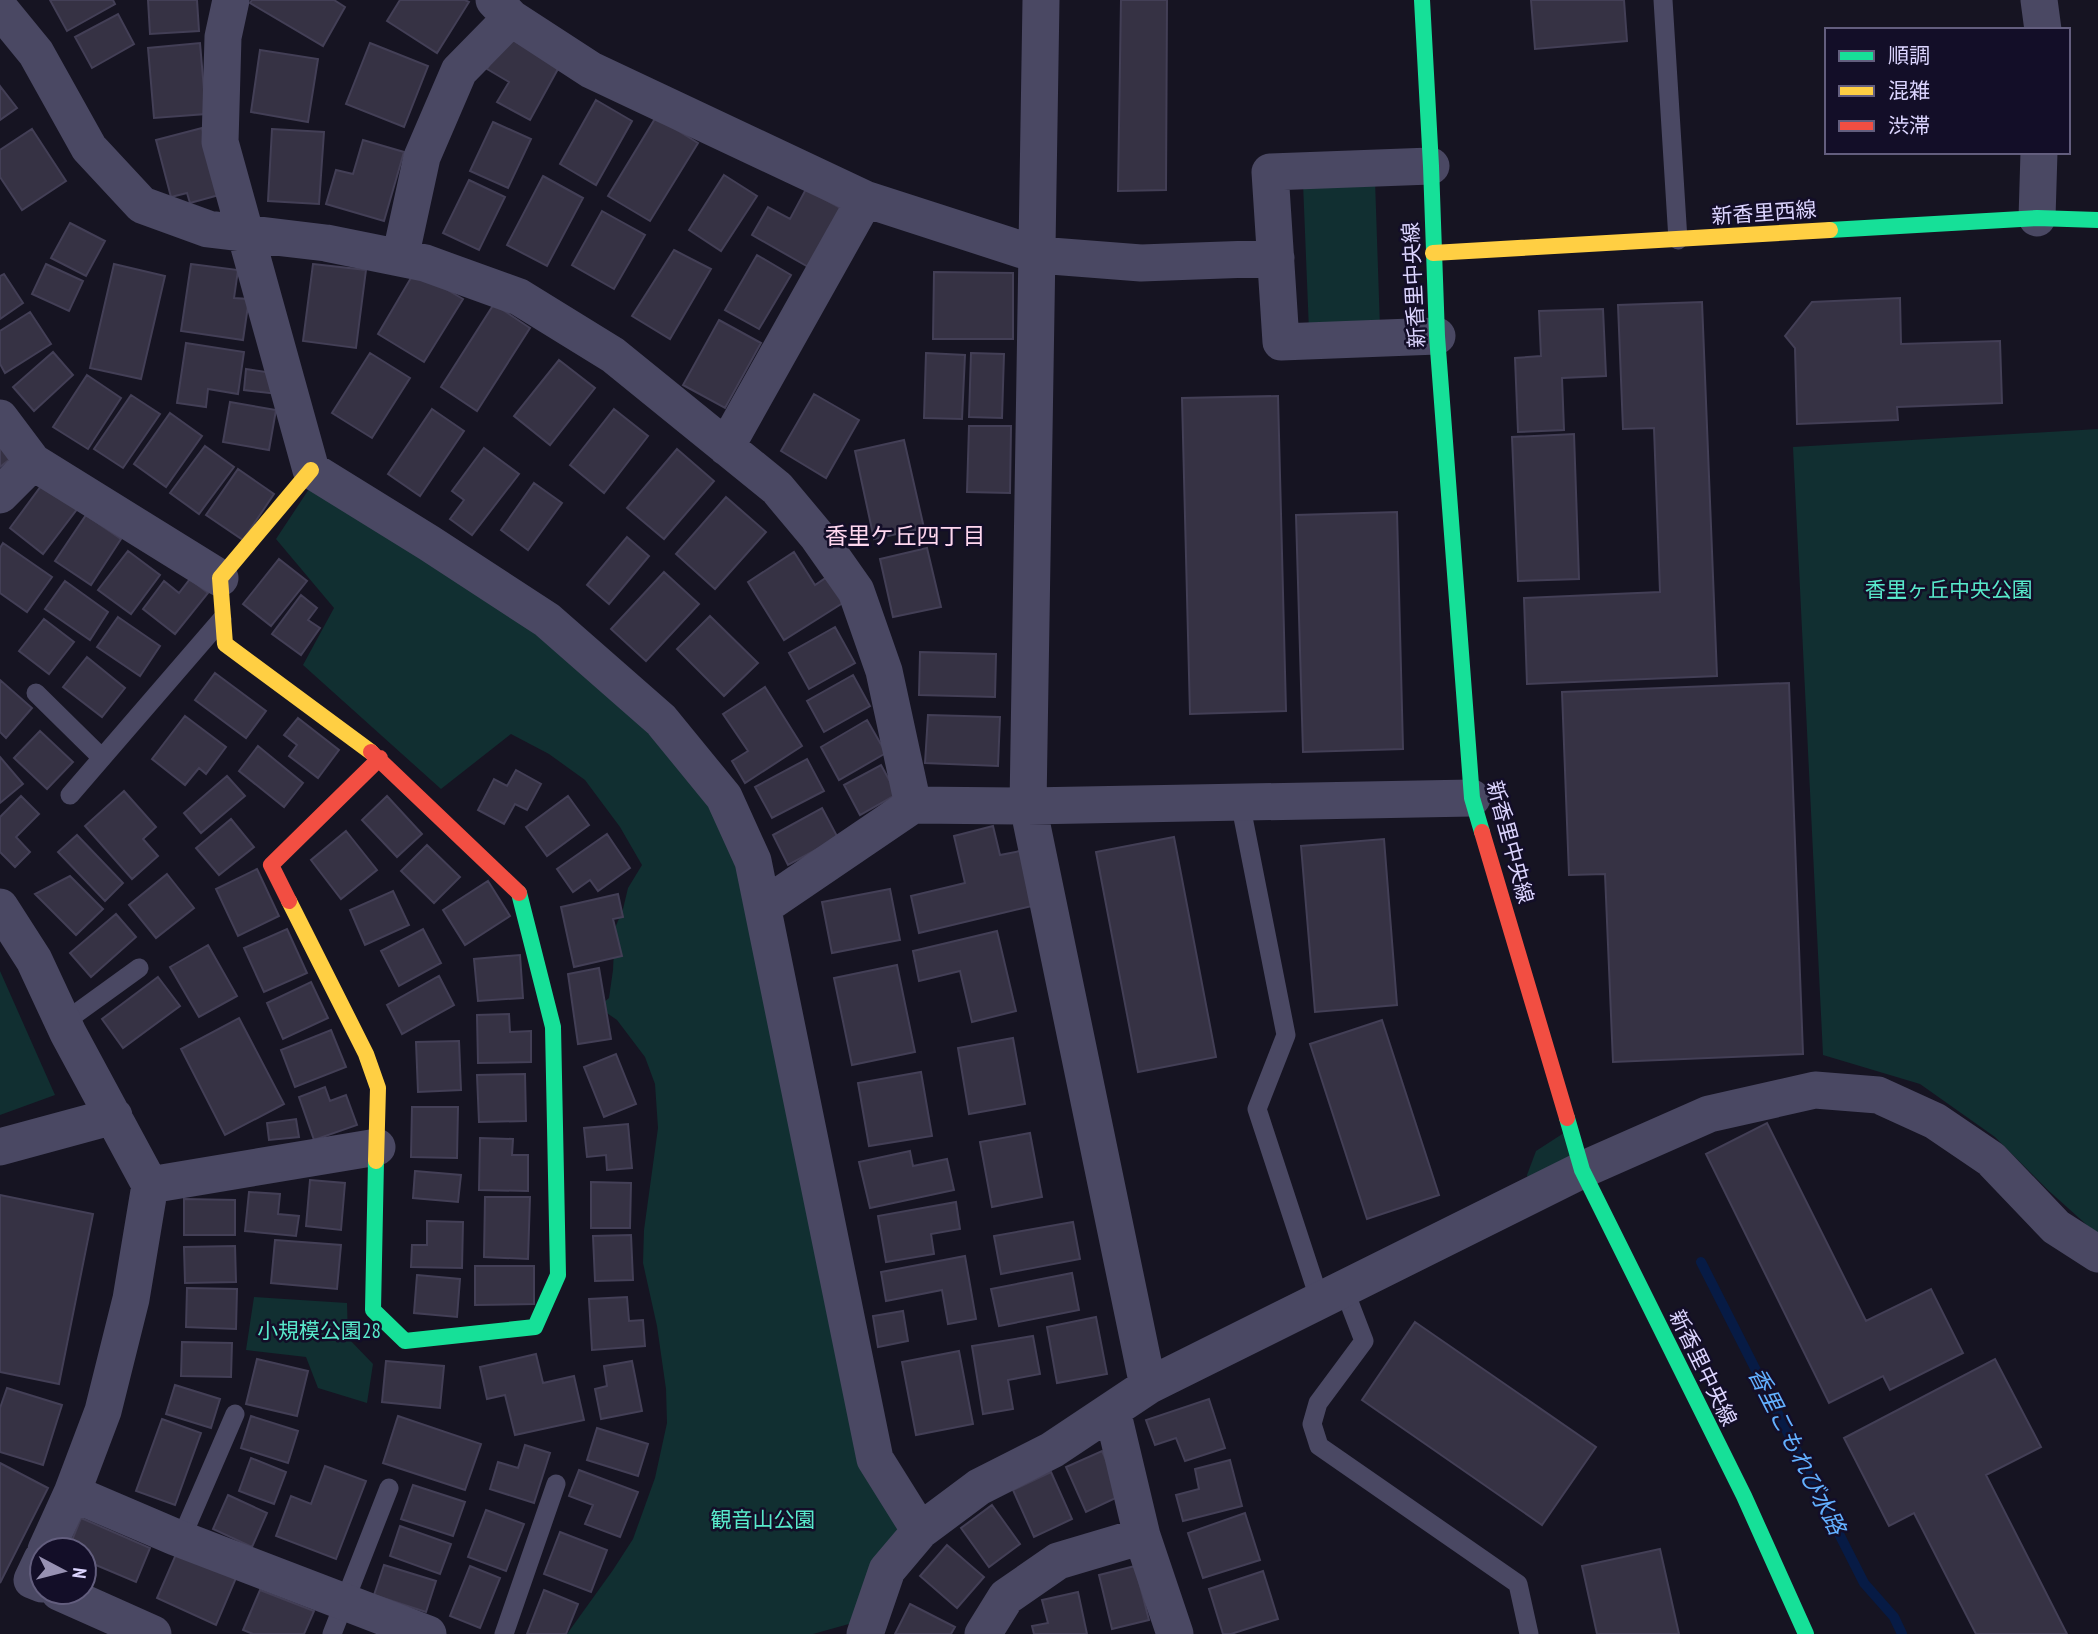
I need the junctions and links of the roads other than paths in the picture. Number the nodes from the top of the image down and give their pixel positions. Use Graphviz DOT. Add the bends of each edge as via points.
graph roads {
  1 [pos="231,0"];
  2 [pos="1041,0"];
  3 [pos="1422,0"];
  4 [pos="1663,0"];
  5 [pos="2039,0"];
  6 [pos="0,9"];
  7 [pos="502,9"];
  8 [pos="2043,28"];
  9 [pos="2039,154"];
  10 [pos="1431,166"];
  11 [pos="865,199"];
  12 [pos="2037,219"];
  13 [pos="2098,220"];
  14 [pos="246,234"];
  15 [pos="1678,240"];
  16 [pos="1433,253"];
  17 [pos="1038,255"];
  18 [pos="400,258"];
  19 [pos="1276,258"];
  20 [pos="1437,336"];
  21 [pos="0,418"];
  22 [pos="726,447"];
  23 [pos="33,462"];
  24 [pos="311,470"];
  25 [pos="0,495"];
  26 [pos="220,578"];
  27 [pos="223,618"];
  28 [pos="36,693"];
  29 [pos="102,758"];
  30 [pos="380,758"];
  31 [pos="70,794"];
  32 [pos="1472,798"];
  33 [pos="1240,802"];
  34 [pos="913,805"];
  35 [pos="1028,806"];
  36 [pos="0,907"];
  37 [pos="763,907"];
  38 [pos="139,968"];
  39 [pos="64,1023"];
  40 [pos="114,1116"];
  41 [pos="0,1147"];
  42 [pos="377,1147"];
  43 [pos="1582,1170"];
  44 [pos="150,1185"];
  45 [pos="2098,1254"];
  46 [pos="1332,1295"];
  47 [pos="1148,1386"];
  48 [pos="1112,1410"];
  49 [pos="235,1414"];
  50 [pos="556,1484"];
  51 [pos="389,1488"];
  52 [pos="72,1493"];
  53 [pos="920,1531"];
  54 [pos="52,1536"];
  55 [pos="1142,1536"];
  56 [pos="181,1539"];
  57 [pos="90,1606"];
  58 [pos="338,1618"];
  59 [pos="421,1633"];
  60 [pos="153,1634"];
  61 [pos="504,1634"];
  62 [pos="864,1634"];
  63 [pos="983,1634"];
  64 [pos="1175,1634"];
  65 [pos="1529,1634"];
  66 [pos="1806,1634"];
  1 -- 14 [label="street" via="223,37 220,142"];
  2 -- 17 [label="street"];
  3 -- 10 [label="street, 新香里中央線"];
  4 -- 15 [label="lane"];
  5 -- 8 [label="street"];
  6 -- 14 [label="street" via="36,53 89,148 142,205 208,229"];
  7 -- 11 [label="street" via="591,70"];
  7 -- 18 [label="street" via="459,71 422,157"];
  9 -- 12 [label="street"];
  10 -- 16 [label="street, 新香里中央線"];
  10 -- 19 [label="street" via="1270,172"];
  11 -- 17 [label="street"];
  11 -- 22 [label="street"];
  12 -- 13 [label="street, 新香里西線"];
  12 -- 15 [label="street, 新香里西線"];
  14 -- 18 [label="street"];
  14 -- 24 [label="street"];
  15 -- 16 [label="street, 新香里西線"];
  16 -- 20 [label="street, 新香里中央線"];
  17 -- 19 [label="street" via="1141,264"];
  17 -- 35 [label="street"];
  18 -- 22 [label="street" via="519,298 613,355"];
  19 -- 20 [label="street" via="1281,342"];
  20 -- 32 [label="street, 新香里中央線"];
  21 -- 23 [label="street"];
  22 -- 34 [label="street" via="777,488 856,591 884,671"];
  23 -- 25 [label="street"];
  23 -- 26 [label="street"];
  24 -- 26 [label="street"];
  24 -- 37 [label="street" via="547,620 661,720 723,797 754,861"];
  26 -- 27 [label="street"];
  27 -- 29 [label="lane"];
  27 -- 30 [label="street" via="225,643"];
  28 -- 29 [label="lane"];
  29 -- 31 [label="lane"];
  30 -- 42 [label="street" via="271,865 366,1054 378,1088"];
  30 -- 42 [label="street" via="519,892 552,1027 558,1275 535,1327 405,1341 373,1310"];
  32 -- 33 [label="street"];
  32 -- 43 [label="street, 新香里中央線"];
  33 -- 35 [label="street"];
  33 -- 46 [label="lane" via="1286,1035 1257,1109"];
  34 -- 35 [label="street"];
  34 -- 37 [label="street"];
  35 -- 47 [label="street"];
  36 -- 39 [label="street" via="34,960"];
  37 -- 53 [label="street" via="875,1459"];
  38 -- 39 [label="lane"];
  39 -- 40 [label="street"];
  40 -- 41 [label="street"];
  40 -- 44 [label="street"];
  42 -- 44 [label="street"];
  43 -- 45 [label="street" via="1709,1114 1815,1090 1878,1095 1935,1121 1991,1159 2056,1227"];
  43 -- 46 [label="street"];
  43 -- 66 [label="street, 新香里中央線" via="1744,1496"];
  44 -- 52 [label="street" via="131,1299 103,1411"];
  46 -- 47 [label="street"];
  46 -- 65 [label="lane" via="1364,1341 1318,1403 1312,1424 1319,1446 1518,1584"];
  47 -- 48 [label="street"];
  48 -- 53 [label="street" via="1052,1450 979,1487"];
  48 -- 55 [label="street"];
  49 -- 56 [label="lane"];
  50 -- 61 [label="lane"];
  51 -- 58 [label="lane"];
  52 -- 54 [label="street"];
  52 -- 56 [label="street"];
  53 -- 62 [label="street" via="887,1570"];
  55 -- 63 [label="street" via="1058,1561 1006,1597"];
  55 -- 64 [label="street"];
  56 -- 58 [label="street"];
  57 -- 60 [label="street"];
  58 -- 59 [label="street"];
}
